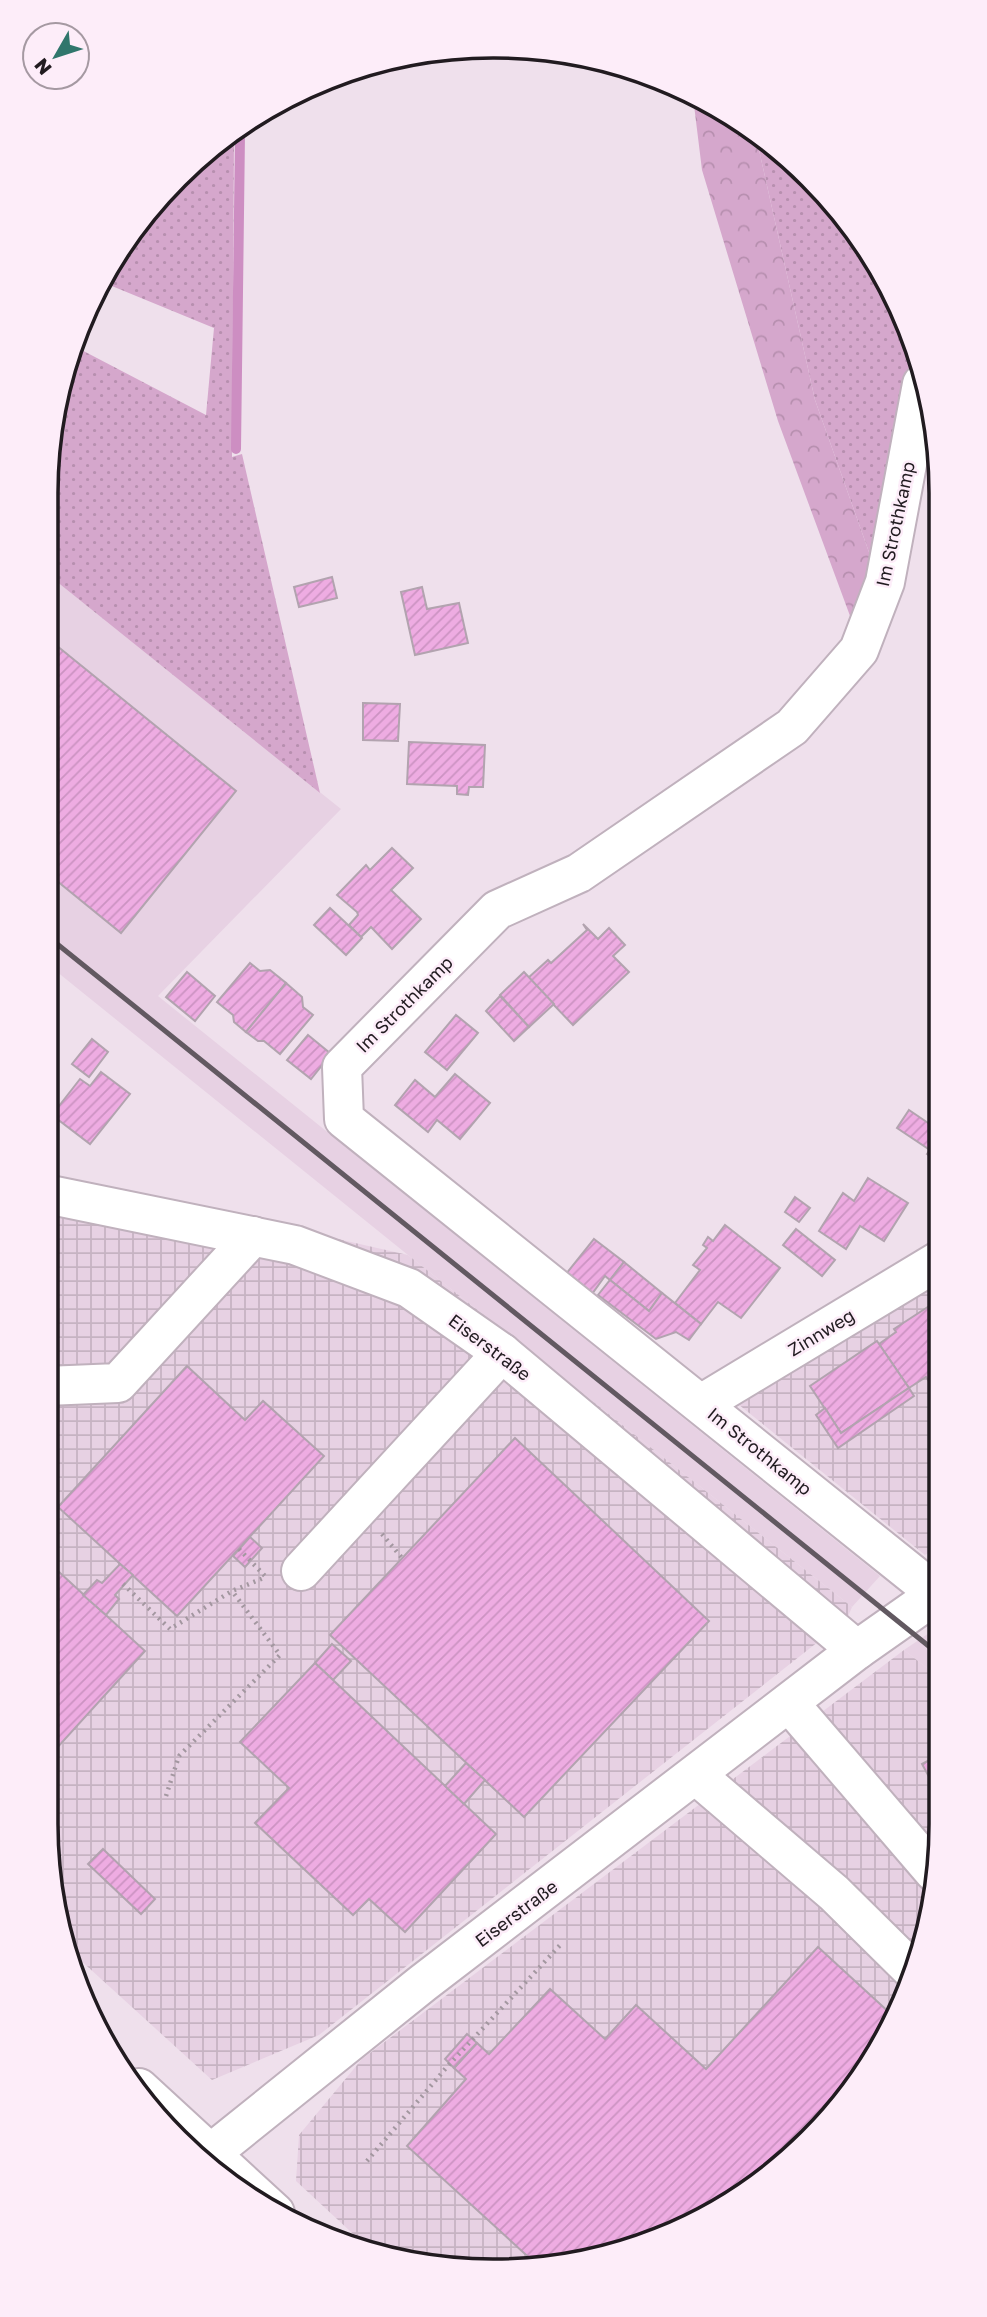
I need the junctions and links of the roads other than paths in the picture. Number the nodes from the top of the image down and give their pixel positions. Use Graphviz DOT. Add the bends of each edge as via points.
graph roads {
  1 [pos="919,400"];
  2 [pos="58,1196"];
  3 [pos="253,1236"];
  4 [pos="929,1267"];
  5 [pos="502,1353"];
  6 [pos="58,1386"];
  7 [pos="701,1404"];
  8 [pos="283,1574"];
  9 [pos="929,1584"];
  10 [pos="929,1599"];
  11 [pos="857,1650"];
  12 [pos="789,1703"];
  13 [pos="696,1775"];
  14 [pos="927,1864"];
  15 [pos="906,1964"];
  16 [pos="210,2154"];
  1 -- 7 [label="street, Im Strothkamp" via="885,582 859,650 792,727 579,873 497,910 342,1067 344,1119"];
  2 -- 3 [label="street, Eiserstraße"];
  3 -- 5 [label="street, Eiserstraße" via="295,1245 409,1288"];
  3 -- 6 [label="street" via="118,1383"];
  4 -- 7 [label="street, Zinnweg"];
  5 -- 8 [label="street"];
  5 -- 11 [label="street, Eiserstraße"];
  7 -- 9 [label="street, Im Strothkamp"];
  10 -- 11 [label="street, Eiserstraße"];
  11 -- 12 [label="street, Eiserstraße"];
  12 -- 13 [label="street, Eiserstraße"];
  12 -- 14 [label="street"];
  13 -- 15 [label="street" via="834,1893"];
  13 -- 16 [label="street, Eiserstraße" via="423,1983"];
}
